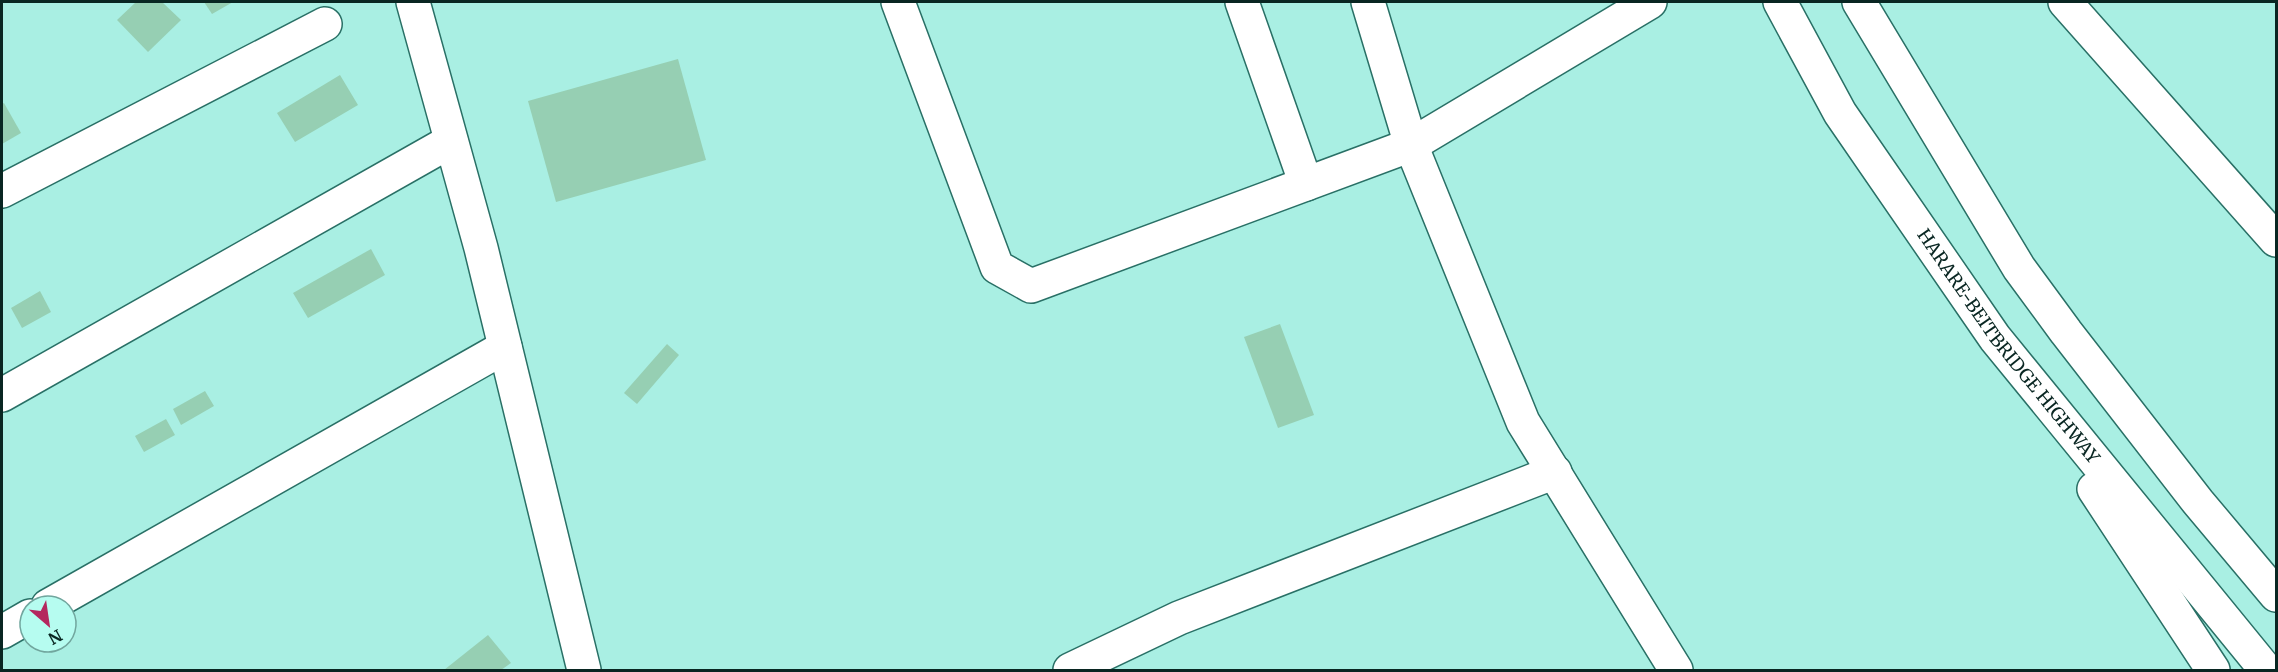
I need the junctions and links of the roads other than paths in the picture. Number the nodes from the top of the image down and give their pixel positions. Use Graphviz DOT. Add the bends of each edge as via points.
graph roads {
  1 [pos="413,2"];
  2 [pos="898,2"];
  3 [pos="1242,2"];
  4 [pos="1368,2"];
  5 [pos="1650,2"];
  6 [pos="1780,2"];
  7 [pos="1859,2"];
  8 [pos="2065,2"];
  9 [pos="325,24"];
  10 [pos="451,141"];
  11 [pos="1411,145"];
  12 [pos="1305,184"];
  13 [pos="2,191"];
  14 [pos="2277,240"];
  15 [pos="1995,338"];
  16 [pos="505,347"];
  17 [pos="2,395"];
  18 [pos="1555,472"];
  19 [pos="69,594"];
  20 [pos="2277,595"];
  21 [pos="18,623"];
  22 [pos="2,632"];
  23 [pos="584,670"];
  24 [pos="1071,670"];
  25 [pos="1676,670"];
  26 [pos="2213,670"];
  27 [pos="2266,670"];
  1 -- 10 [label="main road"];
  2 -- 12 [label="main road" via="997,267 1031,286"];
  3 -- 12 [label="main road"];
  4 -- 11 [label="main road"];
  5 -- 11 [label="main road"];
  6 -- 15 [label="main road, HARARE-BEITBRIDGE HIGHWAY" via="1840,113"];
  7 -- 20 [label="main road" via="2019,268 2198,502"];
  8 -- 14 [label="main road"];
  9 -- 13 [label="main road"];
  10 -- 16 [label="main road"];
  10 -- 17 [label="main road"];
  11 -- 12 [label="main road"];
  11 -- 18 [label="main road" via="1524,422"];
  15 -- 26 [label="main road"];
  15 -- 27 [label="main road, HARARE-BEITBRIDGE HIGHWAY"];
  16 -- 19 [label="main road"];
  16 -- 23 [label="main road"];
  18 -- 24 [label="main road" via="1179,618"];
  18 -- 25 [label="main road"];
  21 -- 22 [label="main road"];
}
